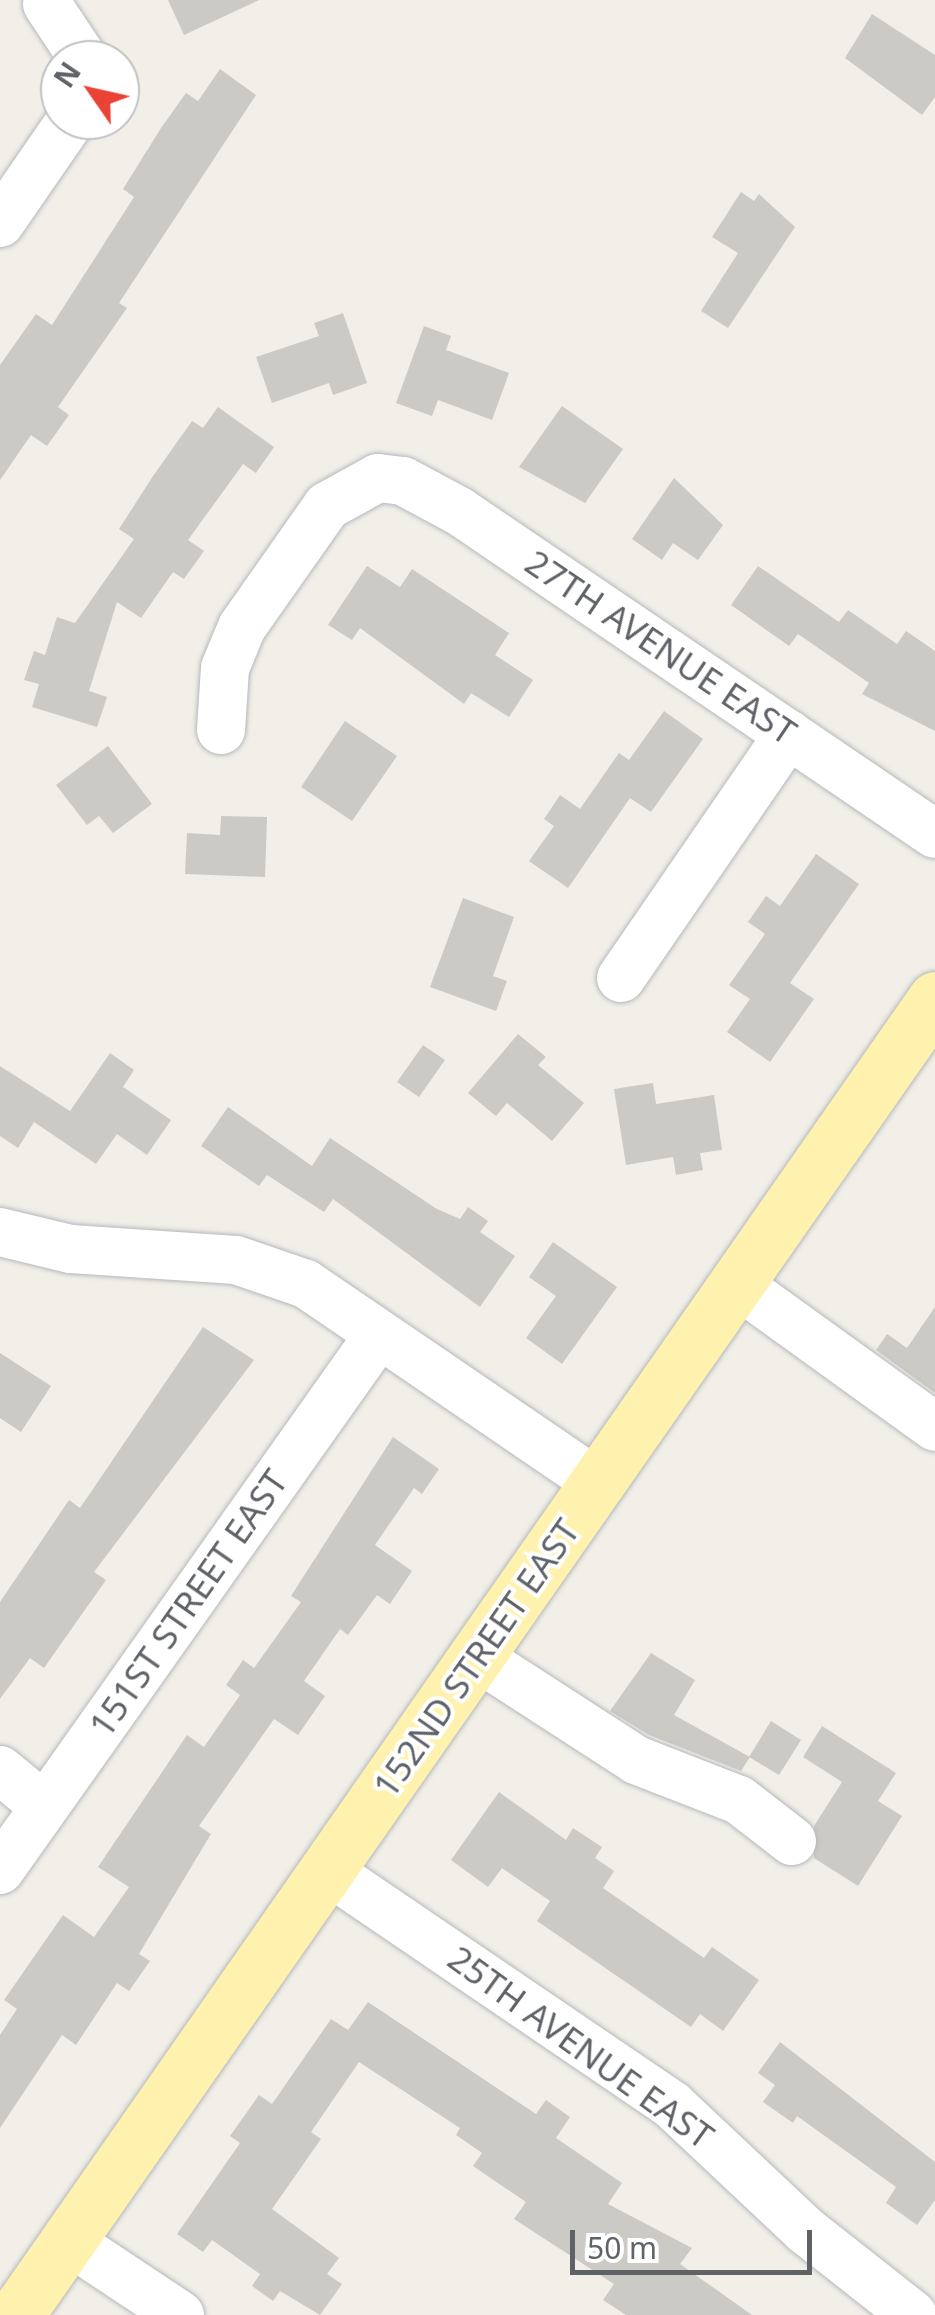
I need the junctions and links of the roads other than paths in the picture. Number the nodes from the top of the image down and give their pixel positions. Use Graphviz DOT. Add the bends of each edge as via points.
graph roads {
  1 [pos="47,4"];
  2 [pos="71,40"];
  3 [pos="56,140"];
  4 [pos="0,223"];
  5 [pos="221,730"];
  6 [pos="789,734"];
  7 [pos="935,834"];
  8 [pos="622,978"];
  9 [pos="935,999"];
  10 [pos="0,1232"];
  11 [pos="737,1284"];
  12 [pos="378,1336"];
  13 [pos="935,1427"];
  14 [pos="598,1484"];
  15 [pos="477,1657"];
  16 [pos="0,1770"];
  17 [pos="44,1806"];
  18 [pos="792,1840"];
  19 [pos="0,1870"];
  20 [pos="328,1871"];
  21 [pos="70,2242"];
  22 [pos="14,2300"];
  23 [pos="180,2315"];
  24 [pos="913,2315"];
  1 -- 2 [label="street"];
  3 -- 4 [label="street"];
  5 -- 6 [label="street, 27TH AVENUE EAST" via="225,668 242,627 327,506 378,478 403,482 459,511"];
  6 -- 7 [label="street, 27TH AVENUE EAST"];
  6 -- 8 [label="street"];
  9 -- 11 [label="main road, 152ND STREET EAST"];
  10 -- 12 [label="street" via="71,1249 236,1260 306,1284"];
  11 -- 13 [label="street"];
  11 -- 14 [label="main road, 152ND STREET EAST"];
  12 -- 14 [label="street"];
  12 -- 17 [label="street, 151ST STREET EAST"];
  14 -- 15 [label="main road, 152ND STREET EAST"];
  15 -- 18 [label="street" via="636,1760 739,1800"];
  15 -- 20 [label="main road, 152ND STREET EAST"];
  16 -- 17 [label="street"];
  17 -- 19 [label="street, 151ST STREET EAST"];
  20 -- 21 [label="main road, 152ND STREET EAST"];
  20 -- 24 [label="street, 25TH AVENUE EAST" via="672,2104 805,2230"];
  21 -- 22 [label="main road, 152ND STREET EAST"];
  21 -- 23 [label="street"];
}
